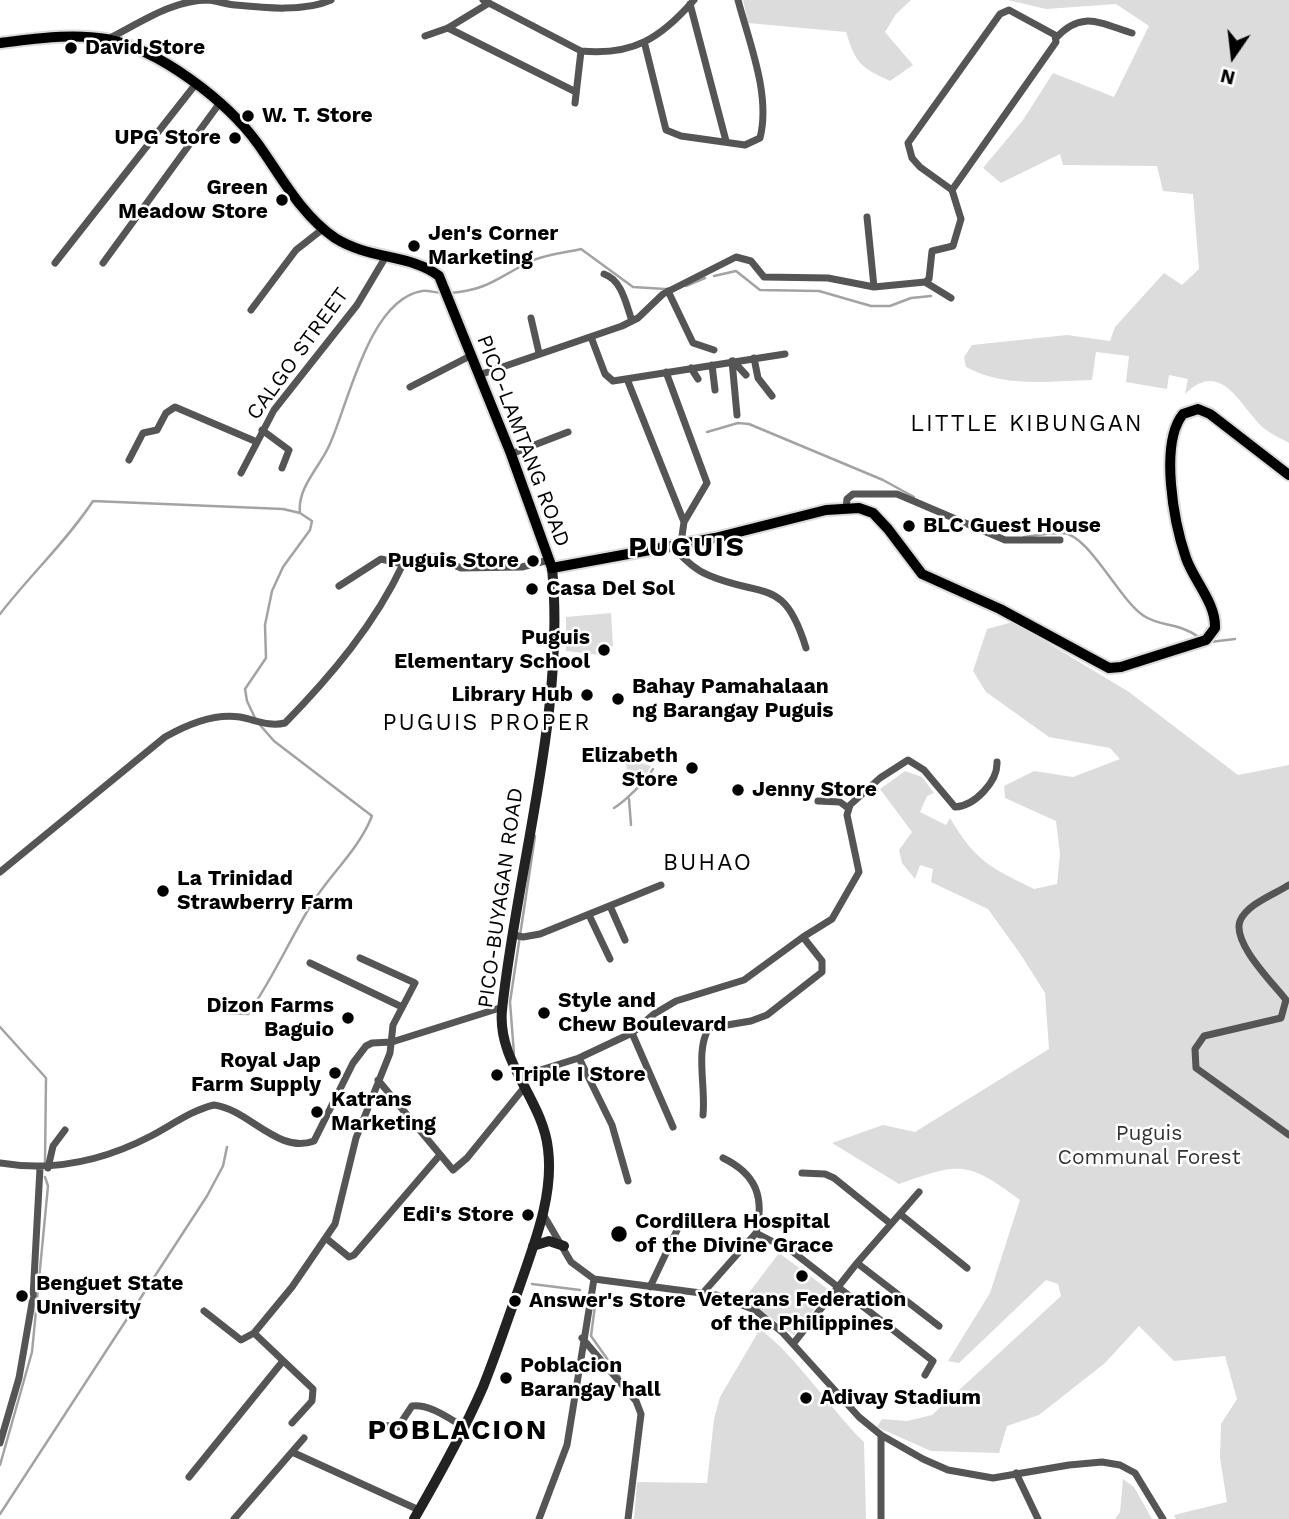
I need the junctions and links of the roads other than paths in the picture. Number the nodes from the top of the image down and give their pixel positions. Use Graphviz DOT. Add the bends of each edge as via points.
graph roads {
  1 [pos="331,0"];
  2 [pos="738,0"];
  3 [pos="486,2"];
  4 [pos="692,2"];
  5 [pos="448,28"];
  6 [pos="1132,33"];
  7 [pos="425,36"];
  8 [pos="1056,38"];
  9 [pos="108,39"];
  10 [pos="0,43"];
  11 [pos="645,45"];
  12 [pos="581,51"];
  13 [pos="195,85"];
  14 [pos="576,92"];
  15 [pos="575,103"];
  16 [pos="219,104"];
  17 [pos="726,141"];
  18 [pos="952,190"];
  19 [pos="867,217"];
  20 [pos="324,228"];
  21 [pos="386,258"];
  22 [pos="55,262"];
  23 [pos="103,263"];
  24 [pos="604,274"];
  25 [pos="925,282"];
  26 [pos="874,287"];
  27 [pos="668,292"];
  28 [pos="951,298"];
  29 [pos="251,310"];
  30 [pos="531,318"];
  31 [pos="632,321"];
  32 [pos="591,337"];
  33 [pos="714,350"];
  34 [pos="539,353"];
  35 [pos="785,354"];
  36 [pos="470,356"];
  37 [pos="754,358"];
  38 [pos="732,361"];
  39 [pos="712,365"];
  40 [pos="691,368"];
  41 [pos="666,372"];
  42 [pos="479,375"];
  43 [pos="746,375"];
  44 [pos="627,379"];
  45 [pos="698,379"];
  46 [pos="410,387"];
  47 [pos="715,390"];
  48 [pos="772,396"];
  49 [pos="737,415"];
  50 [pos="262,430"];
  51 [pos="568,432"];
  52 [pos="257,442"];
  53 [pos="511,454"];
  54 [pos="129,460"];
  55 [pos="282,468"];
  56 [pos="241,473"];
  57 [pos="1289,475"];
  58 [pos="846,509"];
  59 [pos="684,522"];
  60 [pos="1060,540"];
  61 [pos="681,543"];
  62 [pos="669,544"];
  63 [pos="403,564"];
  64 [pos="550,564"];
  65 [pos="339,586"];
  66 [pos="806,648"];
  67 [pos="997,762"];
  68 [pos="818,801"];
  69 [pos="848,808"];
  70 [pos="0,872"];
  71 [pos="662,885"];
  72 [pos="1289,886"];
  73 [pos="610,906"];
  74 [pos="589,915"];
  75 [pos="518,936"];
  76 [pos="803,937"];
  77 [pos="625,940"];
  78 [pos="360,958"];
  79 [pos="610,959"];
  80 [pos="310,963"];
  81 [pos="402,1007"];
  82 [pos="503,1007"];
  83 [pos="632,1034"];
  84 [pos="392,1042"];
  85 [pos="579,1058"];
  86 [pos="518,1077"];
  87 [pos="378,1080"];
  88 [pos="523,1089"];
  89 [pos="703,1115"];
  90 [pos="673,1126"];
  91 [pos="65,1130"];
  92 [pos="1289,1135"];
  93 [pos="439,1156"];
  94 [pos="723,1158"];
  95 [pos="0,1163"];
  96 [pos="44,1168"];
  97 [pos="802,1174"];
  98 [pos="628,1181"];
  99 [pos="919,1192"];
  100 [pos="543,1214"];
  101 [pos="900,1214"];
  102 [pos="891,1224"];
  103 [pos="678,1228"];
  104 [pos="756,1233"];
  105 [pos="327,1239"];
  106 [pos="533,1246"];
  107 [pos="564,1246"];
  108 [pos="857,1263"];
  109 [pos="967,1268"];
  110 [pos="594,1279"];
  111 [pos="650,1287"];
  112 [pos="840,1288"];
  113 [pos="702,1293"];
  114 [pos="204,1311"];
  115 [pos="939,1326"];
  116 [pos="254,1332"];
  117 [pos="582,1338"];
  118 [pos="793,1344"];
  119 [pos="283,1361"];
  120 [pos="925,1375"];
  121 [pos="292,1423"];
  122 [pos="381,1425"];
  123 [pos="464,1427"];
  124 [pos="881,1435"];
  125 [pos="303,1438"];
  126 [pos="0,1443"];
  127 [pos="292,1452"];
  128 [pos="1016,1473"];
  129 [pos="189,1477"];
  130 [pos="417,1515"];
  131 [pos="234,1519"];
  132 [pos="539,1519"];
  133 [pos="628,1519"];
  134 [pos="881,1519"];
  135 [pos="1038,1519"];
  136 [pos="1163,1519"];
  1 -- 9 [label="street" via="313,8 209,0 191,3 167,8"];
  2 -- 17 [label="street" via="759,83 763,127 753,143"];
  3 -- 5 [label="street"];
  3 -- 12 [label="street"];
  4 -- 11 [label="street"];
  4 -- 17 [label="street"];
  5 -- 7 [label="street"];
  5 -- 14 [label="street"];
  6 -- 8 [label="street" via="1081,19"];
  8 -- 18 [label="street"];
  8 -- 18 [label="street" via="1045,28 1003,11 922,121 908,143 912,158"];
  9 -- 10 [label="main road, PICO-LAMTANG ROAD" via="65,36"];
  9 -- 13 [label="main road, PICO-LAMTANG ROAD" via="154,57"];
  11 -- 12 [label="street"];
  11 -- 17 [label="street" via="666,130"];
  12 -- 14 [label="street"];
  13 -- 16 [label="main road, PICO-LAMTANG ROAD"];
  13 -- 22 [label="street"];
  14 -- 15 [label="street"];
  16 -- 20 [label="main road, PICO-LAMTANG ROAD" via="254,139 292,194"];
  16 -- 23 [label="street"];
  18 -- 25 [label="street" via="960,227 953,246 932,251"];
  19 -- 26 [label="street"];
  20 -- 21 [label="main road, PICO-LAMTANG ROAD" via="336,238"];
  20 -- 29 [label="street" via="296,250"];
  21 -- 36 [label="main road, PICO-LAMTANG ROAD" via="426,267 444,285"];
  21 -- 50 [label="street, CALGO STREET" via="357,305"];
  24 -- 31 [label="street" via="618,285"];
  25 -- 26 [label="street"];
  25 -- 28 [label="street"];
  26 -- 27 [label="street" via="828,278 764,277 751,261 736,257"];
  27 -- 31 [label="street"];
  27 -- 33 [label="street" via="693,343"];
  30 -- 34 [label="street"];
  31 -- 32 [label="street"];
  32 -- 34 [label="street"];
  32 -- 44 [label="street" via="607,378"];
  34 -- 42 [label="street"];
  35 -- 37 [label="street"];
  36 -- 42 [label="main road, PICO-LAMTANG ROAD"];
  36 -- 46 [label="street"];
  37 -- 38 [label="street"];
  37 -- 48 [label="street" via="758,378"];
  38 -- 39 [label="street"];
  38 -- 43 [label="street"];
  38 -- 49 [label="street"];
  39 -- 40 [label="street"];
  39 -- 47 [label="street"];
  40 -- 41 [label="street"];
  40 -- 45 [label="street"];
  41 -- 44 [label="street"];
  41 -- 59 [label="street" via="706,486"];
  42 -- 53 [label="main road, PICO-LAMTANG ROAD"];
  44 -- 59 [label="street"];
  50 -- 52 [label="street, CALGO STREET"];
  50 -- 55 [label="street" via="288,446"];
  51 -- 53 [label="street"];
  52 -- 54 [label="street" via="175,407 157,430 143,433"];
  52 -- 56 [label="street, CALGO STREET"];
  53 -- 64 [label="main road, PICO-LAMTANG ROAD"];
  57 -- 58 [label="main road, PICO-LAMTANG ROAD" via="1210,414 1198,409 1183,414 1171,449 1175,512 1186,558 1211,606 1214,628 1206,640 1117,668 922,574 873,513"];
  58 -- 60 [label="street" via="853,494 897,494 1005,540"];
  58 -- 61 [label="main road, PICO-LAMTANG ROAD"];
  59 -- 61 [label="street"];
  61 -- 62 [label="main road, PICO-LAMTANG ROAD"];
  62 -- 64 [label="main road, PICO-LAMTANG ROAD"];
  62 -- 66 [label="street" via="705,574 759,589 782,601 796,619"];
  63 -- 64 [label="street" via="434,557 461,568"];
  63 -- 65 [label="street" via="377,560"];
  63 -- 70 [label="street" via="391,592 346,654 285,723 275,726 228,716 180,728"];
  64 -- 75 [label="main road, PICO-BUYAGAN ROAD" via="554,628"];
  67 -- 69 [label="street" via="995,778 973,801 959,807 919,765 905,760 855,797"];
  68 -- 69 [label="street" via="841,802"];
  69 -- 76 [label="street" via="859,872 832,919"];
  71 -- 73 [label="street"];
  72 -- 92 [label="street" via="1253,906 1241,919 1239,932 1250,956 1286,1000 1281,1018 1204,1036 1195,1049 1196,1069"];
  73 -- 74 [label="street"];
  73 -- 77 [label="street"];
  74 -- 75 [label="street"];
  74 -- 79 [label="street"];
  75 -- 82 [label="main road, PICO-BUYAGAN ROAD"];
  76 -- 83 [label="street" via="754,975 676,1001"];
  76 -- 89 [label="street" via="821,961 819,977 767,1015 709,1028 704,1035 700,1048"];
  78 -- 81 [label="street" via="415,981"];
  80 -- 81 [label="street"];
  81 -- 84 [label="street" via="393,1025"];
  82 -- 84 [label="street"];
  82 -- 86 [label="main road, PICO-BUYAGAN ROAD" via="509,1056"];
  83 -- 85 [label="street"];
  83 -- 90 [label="street"];
  84 -- 87 [label="street"];
  84 -- 96 [label="street" via="372,1043 361,1051 314,1141 305,1145 283,1140 229,1106 214,1105 132,1145 68,1166"];
  85 -- 86 [label="street"];
  85 -- 98 [label="street" via="612,1125"];
  86 -- 88 [label="main road, PICO-BUYAGAN ROAD"];
  87 -- 93 [label="street"];
  87 -- 105 [label="street" via="346,1170 340,1210"];
  88 -- 93 [label="street" via="454,1169"];
  88 -- 100 [label="main road, PICO-BUYAGAN ROAD" via="548,1147"];
  91 -- 96 [label="street" via="52,1146"];
  93 -- 105 [label="street" via="354,1255 345,1254"];
  94 -- 104 [label="street" via="741,1167 754,1185 760,1203"];
  95 -- 96 [label="street"];
  96 -- 126 [label="street" via="33,1297 15,1394"];
  97 -- 102 [label="street" via="834,1178"];
  99 -- 101 [label="street"];
  100 -- 106 [label="main road, PICO-BUYAGAN ROAD"];
  100 -- 107 [label="street"];
  101 -- 102 [label="street"];
  101 -- 109 [label="street"];
  102 -- 108 [label="street"];
  103 -- 111 [label="street"];
  104 -- 112 [label="street" via="793,1252"];
  104 -- 113 [label="street"];
  105 -- 116 [label="street"];
  106 -- 107 [label="main road" via="549,1241"];
  106 -- 123 [label="main road, PICO-BUYAGAN ROAD"];
  107 -- 110 [label="street" via="579,1270"];
  108 -- 112 [label="street"];
  108 -- 115 [label="street"];
  110 -- 111 [label="street"];
  110 -- 117 [label="street"];
  111 -- 113 [label="street"];
  112 -- 118 [label="street"];
  112 -- 120 [label="street" via="933,1361"];
  113 -- 118 [label="street" via="755,1310"];
  114 -- 116 [label="street" via="241,1340"];
  116 -- 119 [label="street"];
  117 -- 132 [label="street" via="567,1445"];
  117 -- 133 [label="street" via="636,1401 641,1414"];
  118 -- 124 [label="street" via="821,1378"];
  119 -- 121 [label="street" via="314,1395"];
  119 -- 129 [label="street"];
  122 -- 123 [label="street" via="398,1427 416,1405"];
  123 -- 130 [label="main road, PICO-BUYAGAN ROAD"];
  124 -- 128 [label="street" via="948,1470 993,1478"];
  124 -- 134 [label="street"];
  125 -- 127 [label="street"];
  127 -- 130 [label="street"];
  127 -- 131 [label="street"];
  128 -- 135 [label="street"];
  128 -- 136 [label="street" via="1102,1462 1120,1465 1135,1473"];
}
